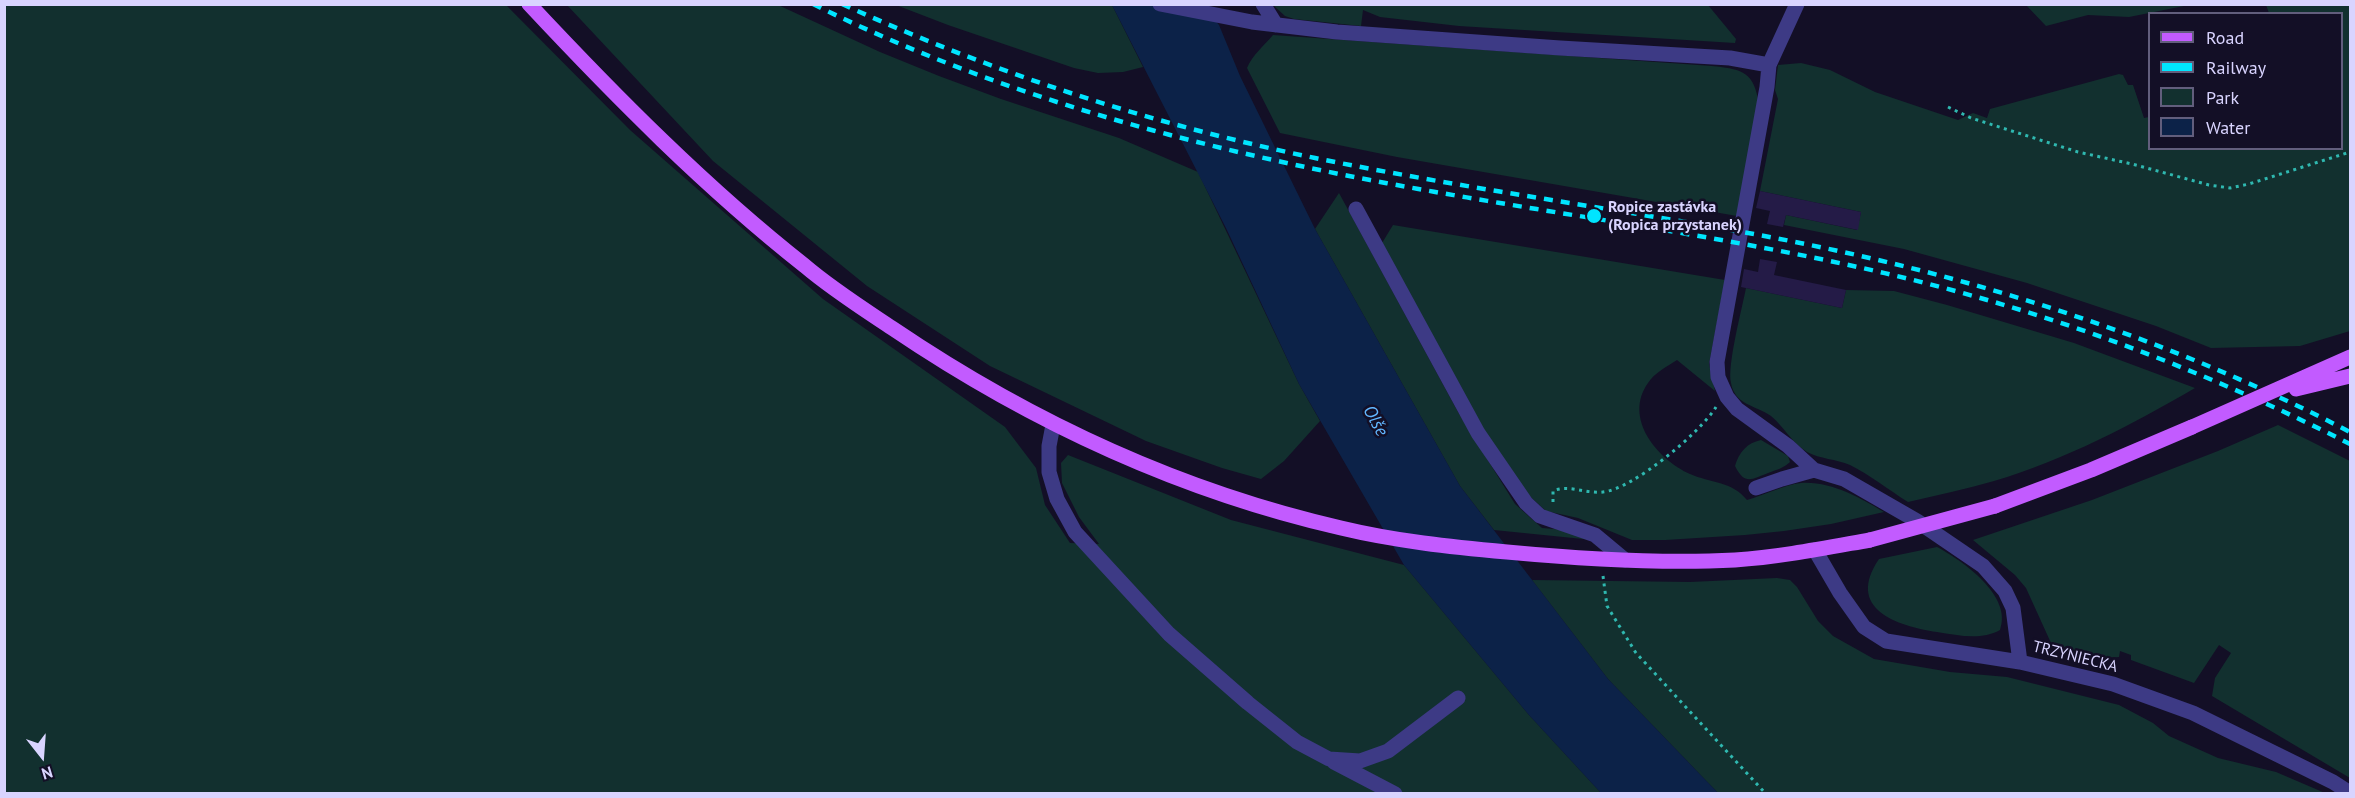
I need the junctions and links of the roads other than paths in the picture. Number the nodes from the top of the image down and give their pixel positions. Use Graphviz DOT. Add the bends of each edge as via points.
graph roads {
  1 [pos="529,4"];
  2 [pos="1160,4"];
  3 [pos="1263,4"];
  4 [pos="1797,4"];
  5 [pos="1276,25"];
  6 [pos="1769,65"];
  7 [pos="1356,209"];
  8 [pos="2350,357"];
  9 [pos="2350,365"];
  10 [pos="2350,376"];
  11 [pos="2258,399"];
  12 [pos="1053,425"];
  13 [pos="1814,470"];
  14 [pos="1756,488"];
  15 [pos="1815,550"];
  16 [pos="1625,560"];
  17 [pos="2020,662"];
  18 [pos="1458,698"];
  19 [pos="1329,759"];
  20 [pos="2350,793"];
  21 [pos="1395,794"];
  1 -- 12 [label="main road" via="680,155 807,268 931,354"];
  2 -- 5 [label="street"];
  3 -- 5 [label="street"];
  4 -- 6 [label="street"];
  5 -- 6 [label="street" via="1536,47 1730,58"];
  6 -- 13 [label="street" via="1717,362 1718,377 1737,409"];
  7 -- 16 [label="street" via="1472,423 1526,503 1540,516 1595,535"];
  8 -- 11 [label="main road, bridge"];
  9 -- 11 [label="main road, bridge"];
  10 -- 11 [label="main road, bridge"];
  11 -- 15 [label="main road, bridge" via="1995,506 1870,540"];
  12 -- 16 [label="main road" via="1215,493 1344,529 1448,546"];
  12 -- 19 [label="street" via="1049,472 1057,499 1075,532 1169,634 1209,670 1297,742"];
  13 -- 14 [label="street"];
  13 -- 17 [label="street" via="1853,484 1983,566 2005,591 2013,608"];
  15 -- 16 [label="main road" via="1737,560"];
  15 -- 17 [label="street, TRZYNIECKA" via="1864,627 1886,642"];
  17 -- 20 [label="street, TRZYNIECKA" via="2113,684 2193,713"];
  18 -- 19 [label="street" via="1388,751 1360,760"];
  19 -- 21 [label="street"];
}
